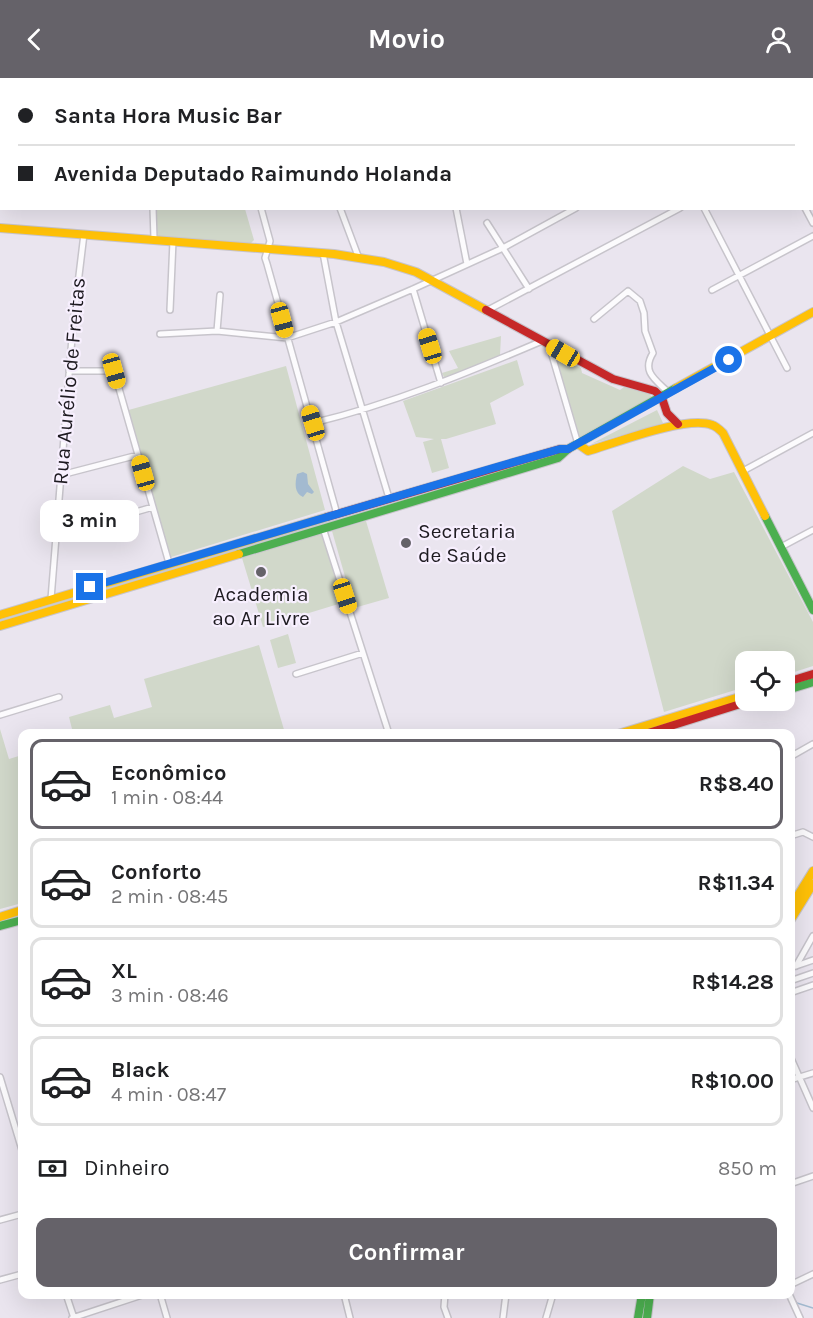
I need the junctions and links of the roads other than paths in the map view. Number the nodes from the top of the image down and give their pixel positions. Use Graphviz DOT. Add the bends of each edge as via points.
graph roads {
  1 [pos="153,210"];
  2 [pos="262,210"];
  3 [pos="341,210"];
  4 [pos="456,210"];
  5 [pos="572,210"];
  6 [pos="676,210"];
  7 [pos="705,210"];
  8 [pos="806,210"];
  9 [pos="487,223"];
  10 [pos="813,224"];
  11 [pos="0,228"];
  12 [pos="84,234"];
  13 [pos="813,236"];
  14 [pos="154,239"];
  15 [pos="173,242"];
  16 [pos="503,248"];
  17 [pos="269,249"];
  18 [pos="323,253"];
  19 [pos="358,256"];
  20 [pos="467,264"];
  21 [pos="738,276"];
  22 [pos="432,280"];
  23 [pos="413,289"];
  24 [pos="529,289"];
  25 [pos="712,290"];
  26 [pos="220,295"];
  27 [pos="170,310"];
  28 [pos="488,310"];
  29 [pos="813,312"];
  30 [pos="594,320"];
  31 [pos="336,322"];
  32 [pos="217,332"];
  33 [pos="160,334"];
  34 [pos="769,337"];
  35 [pos="287,338"];
  36 [pos="546,343"];
  37 [pos="787,368"];
  38 [pos="69,371"];
  39 [pos="441,383"];
  40 [pos="666,395"];
  41 [pos="363,411"];
  42 [pos="667,413"];
  43 [pos="313,423"];
  44 [pos="678,424"];
  45 [pos="664,428"];
  46 [pos="813,433"];
  47 [pos="578,444"];
  48 [pos="563,451"];
  49 [pos="138,455"];
  50 [pos="743,471"];
  51 [pos="61,475"];
  52 [pos="389,498"];
  53 [pos="153,507"];
  54 [pos="337,514"];
  55 [pos="324,528"];
  56 [pos="813,530"];
  57 [pos="56,535"];
  58 [pos="781,547"];
  59 [pos="203,553"];
  60 [pos="169,563"];
  61 [pos="205,564"];
  62 [pos="51,599"];
  63 [pos="813,610"];
  64 [pos="0,615"];
  65 [pos="0,626"];
  66 [pos="363,653"];
  67 [pos="296,674"];
  68 [pos="813,674"];
  69 [pos="795,680"];
  70 [pos="813,682"];
  71 [pos="795,688"];
  72 [pos="59,697"];
  73 [pos="735,698"];
  74 [pos="735,706"];
  75 [pos="0,715"];
  76 [pos="387,729"];
  77 [pos="634,729"];
  78 [pos="667,729"];
  79 [pos="813,744"];
  80 [pos="795,754"];
  81 [pos="795,834"];
  82 [pos="813,837"];
  83 [pos="813,871"];
  84 [pos="813,884"];
  85 [pos="795,900"];
  86 [pos="18,911"];
  87 [pos="795,913"];
  88 [pos="0,917"];
  89 [pos="18,921"];
  90 [pos="0,926"];
  91 [pos="813,936"];
  92 [pos="813,960"];
  93 [pos="795,964"];
  94 [pos="795,966"];
  95 [pos="813,973"];
  96 [pos="795,979"];
  97 [pos="813,985"];
  98 [pos="795,991"];
  99 [pos="795,1066"];
  100 [pos="813,1072"];
  101 [pos="0,1077"];
  102 [pos="800,1077"];
  103 [pos="795,1078"];
  104 [pos="813,1108"];
  105 [pos="18,1137"];
  106 [pos="813,1176"];
  107 [pos="795,1182"];
  108 [pos="18,1215"];
  109 [pos="0,1220"];
  110 [pos="813,1274"];
  111 [pos="18,1275"];
  112 [pos="0,1280"];
  113 [pos="795,1283"];
  114 [pos="67,1299"];
  115 [pos="130,1299"];
  116 [pos="161,1299"];
  117 [pos="345,1299"];
  118 [pos="445,1299"];
  119 [pos="505,1299"];
  120 [pos="552,1299"];
  121 [pos="641,1299"];
  122 [pos="649,1299"];
  123 [pos="791,1299"];
  124 [pos="73,1318"];
  125 [pos="167,1318"];
  126 [pos="350,1318"];
  127 [pos="448,1318"];
  128 [pos="503,1318"];
  129 [pos="546,1318"];
  130 [pos="638,1318"];
  131 [pos="647,1318"];
  132 [pos="800,1318"];
  1 -- 14 [label="street"];
  2 -- 17 [label="street"];
  3 -- 19 [label="street"];
  4 -- 20 [label="street"];
  5 -- 16 [label="street"];
  6 -- 24 [label="street"];
  7 -- 21 [label="street"];
  8 -- 10 [label="street"];
  9 -- 16 [label="street"];
  11 -- 12 [label="main road"];
  12 -- 14 [label="main road"];
  12 -- 38 [label="street, Rua Aurélio de Freitas"];
  13 -- 21 [label="street"];
  14 -- 15 [label="main road"];
  15 -- 17 [label="main road"];
  15 -- 27 [label="street"];
  16 -- 20 [label="street"];
  16 -- 24 [label="street"];
  17 -- 18 [label="main road"];
  17 -- 35 [label="street" via="266,258"];
  18 -- 19 [label="main road"];
  18 -- 31 [label="street"];
  19 -- 22 [label="main road" via="395,264"];
  20 -- 22 [label="street"];
  21 -- 25 [label="street"];
  21 -- 34 [label="street"];
  22 -- 23 [label="street"];
  22 -- 28 [label="main road"];
  23 -- 31 [label="street"];
  23 -- 39 [label="street"];
  24 -- 28 [label="street"];
  26 -- 32 [label="street"];
  28 -- 36 [label="main road"];
  29 -- 34 [label="main road"];
  30 -- 40 [label="street" via="628,291 640,301 653,353 647,366"];
  31 -- 35 [label="street"];
  31 -- 41 [label="street"];
  32 -- 33 [label="street"];
  32 -- 35 [label="street"];
  34 -- 37 [label="street"];
  34 -- 40 [label="main road"];
  35 -- 43 [label="street"];
  36 -- 39 [label="street"];
  36 -- 40 [label="main road" via="613,379"];
  36 -- 47 [label="street"];
  38 -- 49 [label="street" via="114,371"];
  38 -- 51 [label="street, Rua Aurélio de Freitas"];
  39 -- 41 [label="street"];
  40 -- 42 [label="main road"];
  40 -- 47 [label="main road"];
  41 -- 43 [label="street"];
  41 -- 52 [label="street"];
  42 -- 44 [label="main road"];
  42 -- 45 [label="main road"];
  43 -- 54 [label="street"];
  44 -- 45 [label="main road"];
  44 -- 50 [label="main road" via="704,423 725,441"];
  45 -- 47 [label="main road" via="590,450"];
  46 -- 50 [label="street"];
  47 -- 48 [label="main road"];
  48 -- 52 [label="main road"];
  48 -- 55 [label="main road"];
  49 -- 51 [label="street"];
  49 -- 53 [label="street"];
  50 -- 58 [label="main road"];
  51 -- 57 [label="street, Rua Aurélio de Freitas"];
  52 -- 54 [label="main road"];
  53 -- 57 [label="street"];
  53 -- 60 [label="street"];
  54 -- 59 [label="main road"];
  55 -- 61 [label="main road"];
  55 -- 66 [label="street"];
  56 -- 58 [label="street"];
  57 -- 62 [label="street, Rua Aurélio de Freitas"];
  58 -- 63 [label="main road"];
  59 -- 60 [label="main road"];
  59 -- 61 [label="main road"];
  60 -- 62 [label="main road"];
  61 -- 65 [label="main road"];
  62 -- 64 [label="main road"];
  66 -- 67 [label="street"];
  66 -- 76 [label="street"];
  68 -- 69 [label="main road"];
  70 -- 71 [label="main road"];
  72 -- 75 [label="street"];
  73 -- 77 [label="main road"];
  74 -- 78 [label="main road"];
  79 -- 80 [label="street"];
  81 -- 82 [label="street" via="802,832"];
  83 -- 85 [label="main road"];
  84 -- 87 [label="main road"];
  86 -- 88 [label="main road"];
  89 -- 90 [label="main road"];
  91 -- 93 [label="street"];
  92 -- 94 [label="street"];
  95 -- 96 [label="street"];
  97 -- 98 [label="street"];
  99 -- 102 [label="street"];
  100 -- 102 [label="street"];
  101 -- 105 [label="street"];
  102 -- 103 [label="street"];
  102 -- 104 [label="street"];
  106 -- 107 [label="street"];
  108 -- 109 [label="street"];
  110 -- 113 [label="street"];
  111 -- 112 [label="street"];
  114 -- 124 [label="street"];
  115 -- 124 [label="street"];
  116 -- 125 [label="street"];
  117 -- 126 [label="street"];
  118 -- 127 [label="street"];
  119 -- 128 [label="street"];
  120 -- 129 [label="street"];
  121 -- 130 [label="main road"];
  122 -- 131 [label="main road"];
  123 -- 132 [label="street"];
}
